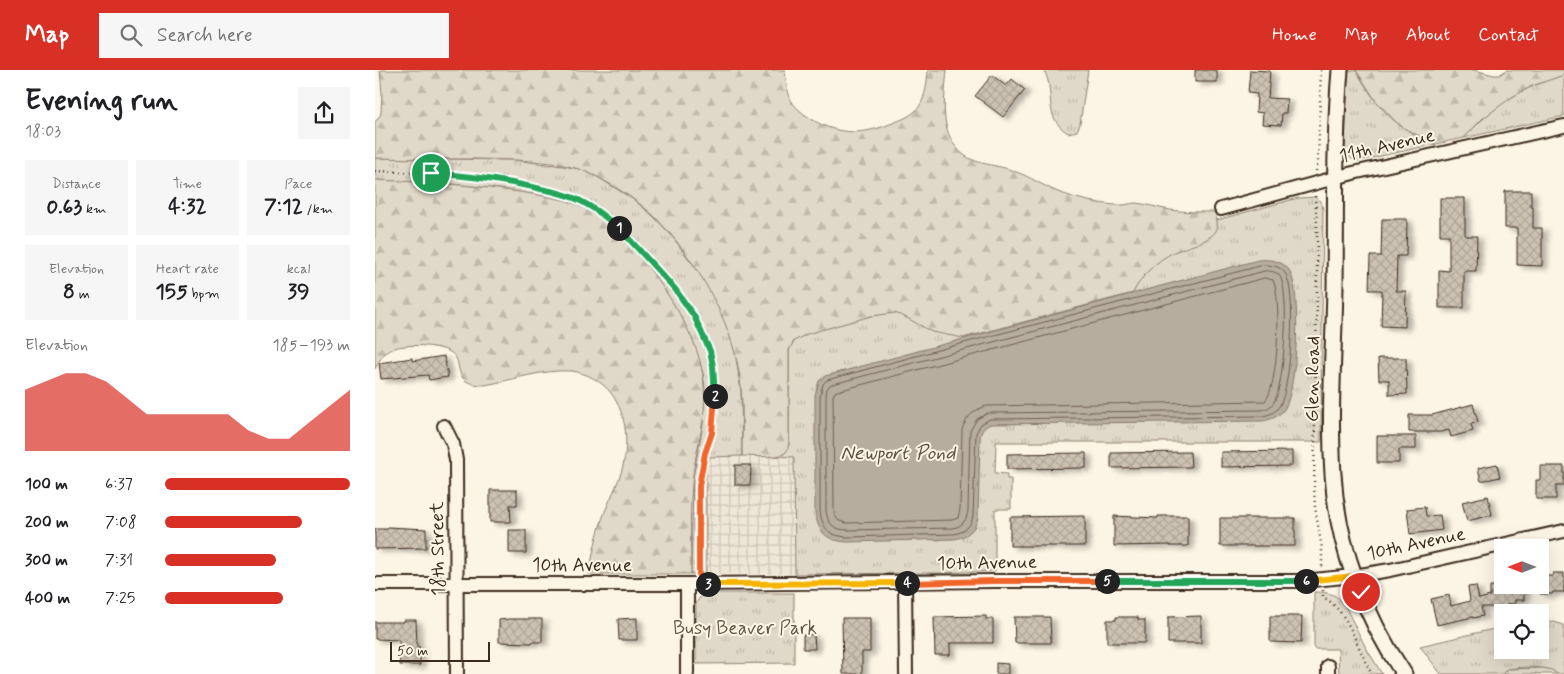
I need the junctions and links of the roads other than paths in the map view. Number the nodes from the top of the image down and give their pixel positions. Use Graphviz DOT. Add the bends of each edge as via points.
graph roads {
  1 [pos="1339,70"];
  2 [pos="1564,126"];
  3 [pos="1336,177"];
  4 [pos="1221,209"];
  5 [pos="444,426"];
  6 [pos="1564,531"];
  7 [pos="1354,576"];
  8 [pos="905,583"];
  9 [pos="375,584"];
  10 [pos="457,584"];
  11 [pos="693,584"];
  12 [pos="457,674"];
  13 [pos="687,674"];
  14 [pos="906,674"];
  15 [pos="1404,674"];
  1 -- 3 [label="street, Glen Road"];
  2 -- 3 [label="street, 11th Avenue"];
  3 -- 4 [label="street, 11th Avenue"];
  3 -- 7 [label="street, Glen Road" via="1333,469 1339,523"];
  5 -- 10 [label="street, 18th Street" via="455,454"];
  6 -- 7 [label="street, 10th Avenue"];
  7 -- 8 [label="street, 10th Avenue" via="1303,581"];
  7 -- 15 [label="street, Glen Road" via="1381,635"];
  8 -- 11 [label="street, 10th Avenue"];
  8 -- 14 [label="street"];
  9 -- 10 [label="street, 10th Avenue"];
  10 -- 11 [label="street, 10th Avenue"];
  10 -- 12 [label="street, 18th Street"];
  11 -- 13 [label="street"];
}
